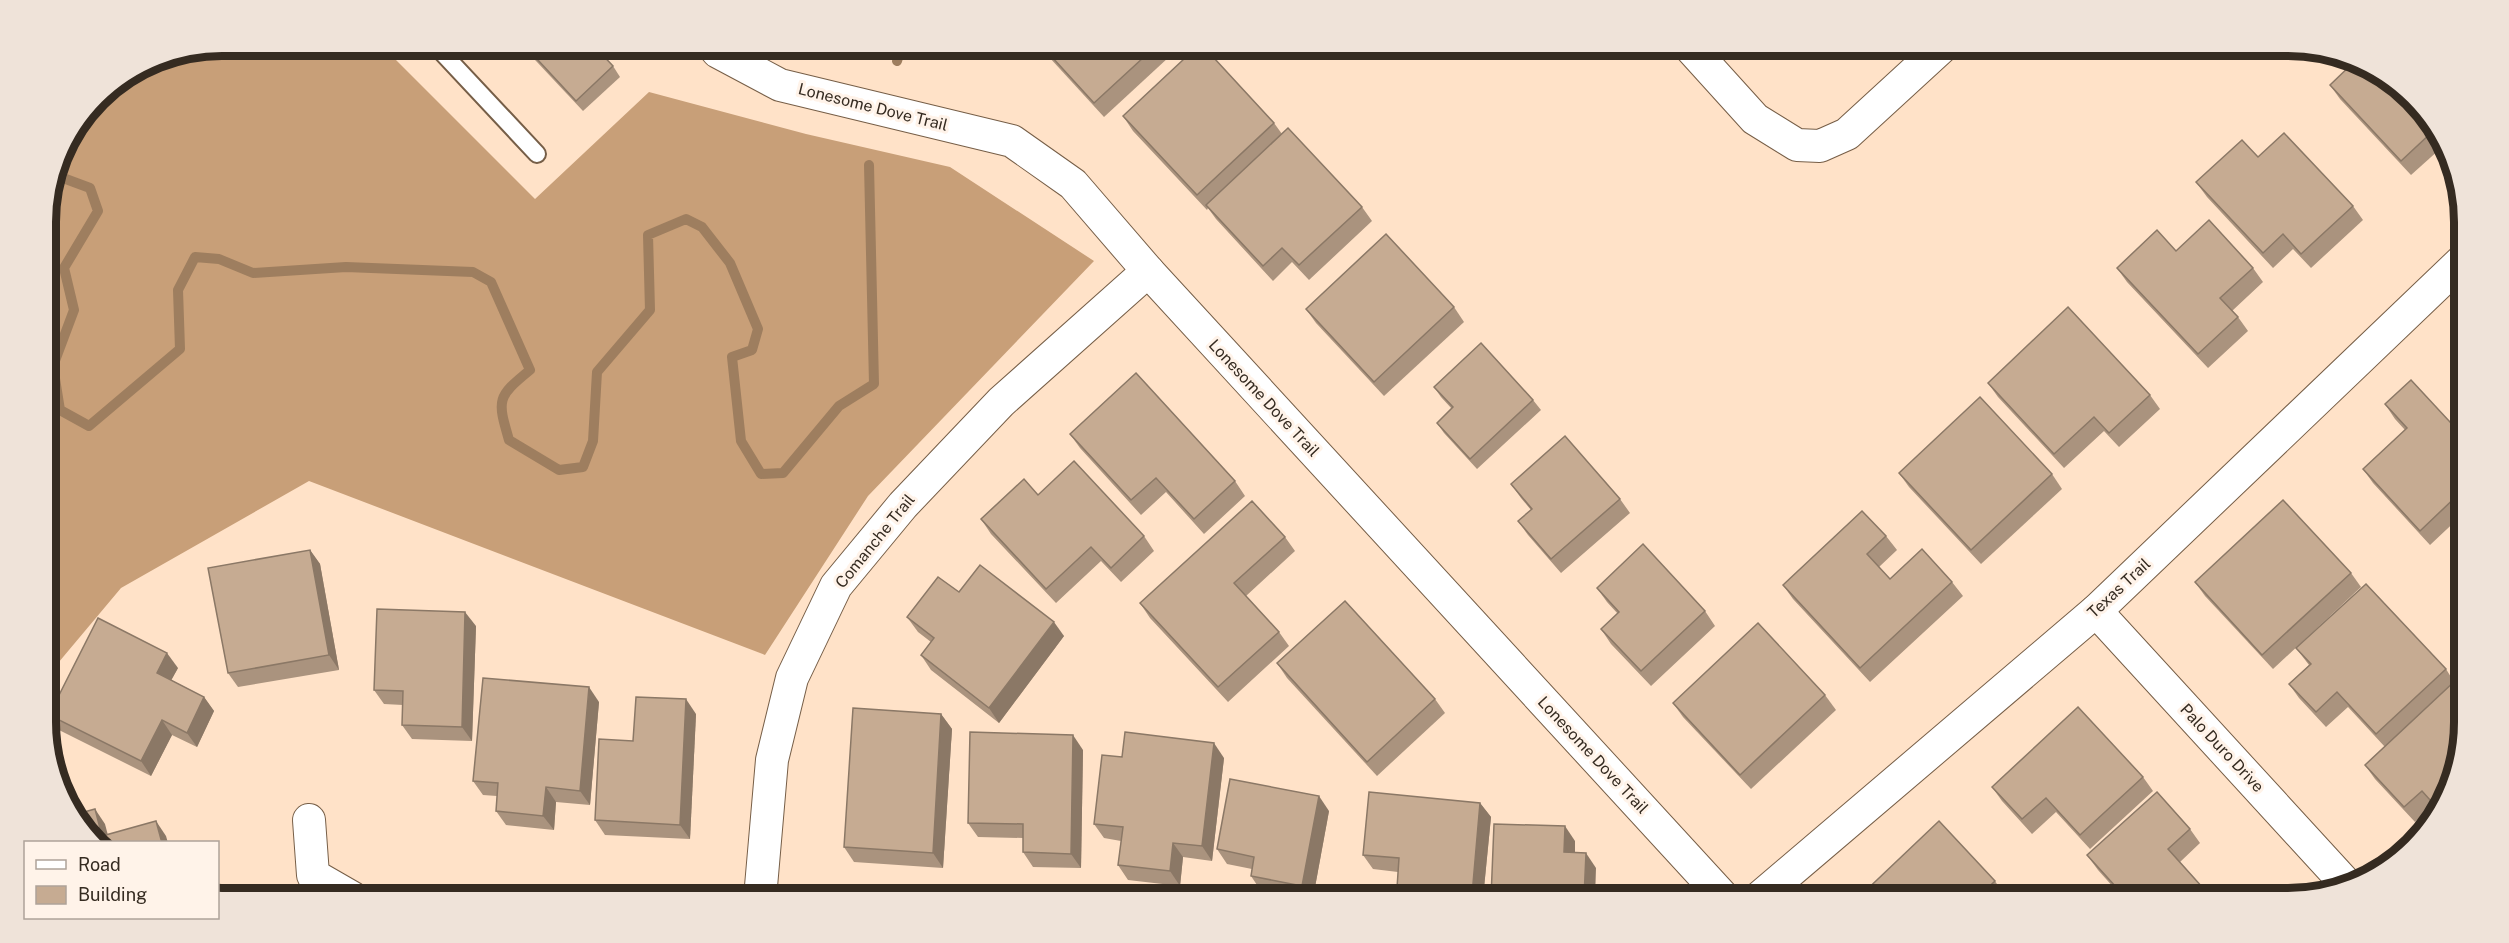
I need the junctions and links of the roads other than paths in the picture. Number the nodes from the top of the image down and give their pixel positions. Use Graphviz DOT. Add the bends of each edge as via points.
graph roads {
  1 [pos="445,56"];
  2 [pos="726,56"];
  3 [pos="1698,56"];
  4 [pos="1932,56"];
  5 [pos="537,154"];
  6 [pos="2454,269"];
  7 [pos="1148,272"];
  8 [pos="2096,611"];
  9 [pos="309,820"];
  10 [pos="2342,879"];
  11 [pos="1714,887"];
  12 [pos="1772,887"];
  13 [pos="336,888"];
  14 [pos="761,888"];
  1 -- 5 [label="lane"];
  2 -- 7 [label="street, Lonesome Dove Trail" via="780,85 1012,141 1072,184"];
  3 -- 4 [label="street" via="1755,119 1797,145 1820,146 1847,134"];
  6 -- 8 [label="street, Texas Trail"];
  7 -- 11 [label="street, Lonesome Dove Trail"];
  7 -- 14 [label="street, Comanche Trail" via="1001,402 903,505 836,586 789,688 772,759"];
  8 -- 10 [label="street, Palo Duro Drive"];
  8 -- 12 [label="street, Texas Trail"];
  9 -- 13 [label="street" via="313,875"];
}
